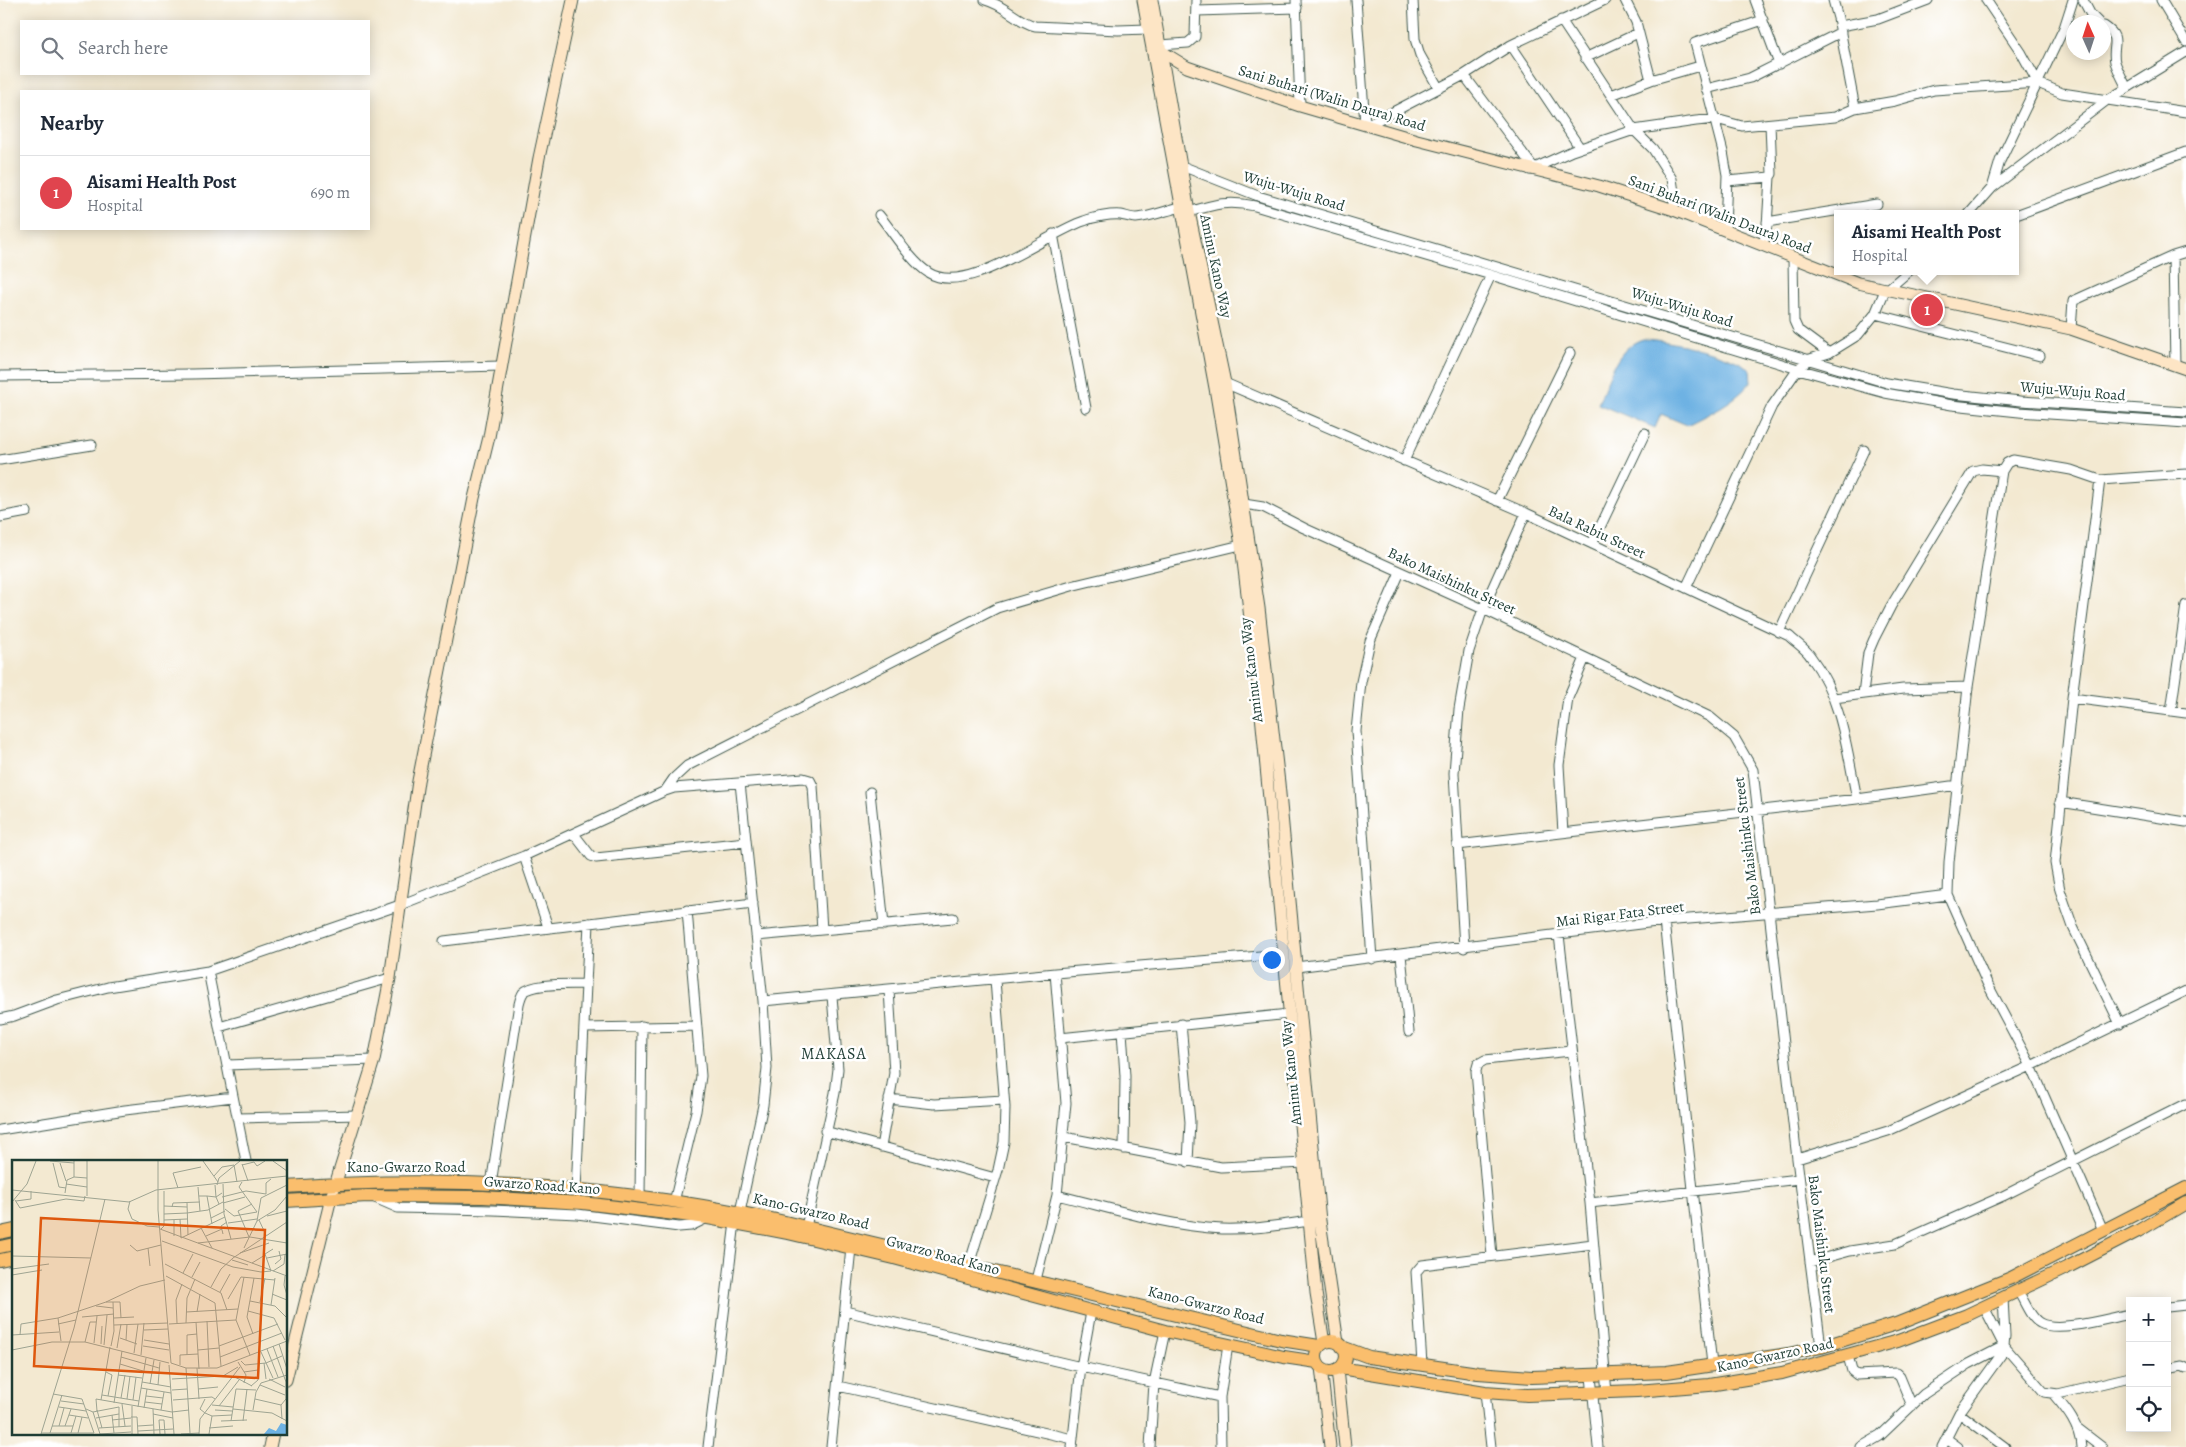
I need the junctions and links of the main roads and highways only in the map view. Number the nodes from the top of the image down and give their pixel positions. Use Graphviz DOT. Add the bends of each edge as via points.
graph roads {
  1 [pos="573,0"];
  2 [pos="1143,0"];
  3 [pos="1152,0"];
  4 [pos="1160,48"];
  5 [pos="1185,210"];
  6 [pos="1834,273"];
  7 [pos="1838,275"];
  8 [pos="2186,368"];
  9 [pos="1248,569"];
  10 [pos="1287,928"];
  11 [pos="1303,1092"];
  12 [pos="336,1183"];
  13 [pos="288,1187"];
  14 [pos="2186,1188"];
  15 [pos="331,1198"];
  16 [pos="288,1202"];
  17 [pos="2186,1203"];
  18 [pos="738,1217"];
  19 [pos="1322,1344"];
  20 [pos="1340,1345"];
  21 [pos="1319,1365"];
  22 [pos="1338,1368"];
  23 [pos="288,1372"];
  24 [pos="273,1434"];
  25 [pos="270,1447"];
  26 [pos="1330,1447"];
  27 [pos="1345,1447"];
  1 -- 12 [label="main road" via="540,158 489,437 418,780 390,978 374,1060"];
  2 -- 5 [label="main road, Aminu Kano Way"];
  3 -- 4 [label="main road, Aminu Kano Way"];
  4 -- 5 [label="main road, Aminu Kano Way" via="1182,166"];
  4 -- 6 [label="main road, Sani Buhari (Walin Daura) Road" via="1193,70 1300,106 1599,186 1674,210"];
  5 -- 9 [label="main road, Aminu Kano Way" via="1241,545"];
  5 -- 9 [label="main road, Aminu Kano Way" via="1225,383 1244,504"];
  7 -- 8 [label="main road, Sani Buhari (Walin Daura) Road" via="1858,283 2070,329"];
  9 -- 10 [label="main road, Aminu Kano Way" via="1273,725"];
  10 -- 11 [label="main road, Aminu Kano Way" via="1296,967"];
  10 -- 11 [label="main road, Aminu Kano Way" via="1284,954 1289,1014"];
  11 -- 19 [label="main road, Aminu Kano Way" via="1305,1163"];
  11 -- 20 [label="main road, Aminu Kano Way"];
  12 -- 13 [label="main road, Kano-Gwarzo Road"];
  12 -- 15 [label="main road"];
  12 -- 18 [label="main road, Kano-Gwarzo Road" via="490,1184 576,1190 640,1196"];
  14 -- 20 [label="main road, Kano-Gwarzo Road" via="2011,1278 1896,1324 1821,1347 1667,1372 1532,1378 1369,1357"];
  15 -- 16 [label="main road, Gwarzo Road Kano"];
  15 -- 18 [label="main road, Gwarzo Road Kano" via="532,1200 708,1218"];
  15 -- 23 [label="main road"];
  17 -- 22 [label="main road, Kano-Gwarzo Road" via="2138,1231 2003,1298 1925,1332 1848,1356 1751,1379 1607,1393 1535,1395 1485,1392"];
  18 -- 19 [label="main road, Kano-Gwarzo Road" via="806,1227 1281,1340"];
  18 -- 21 [label="main road, Gwarzo Road Kano" via="1165,1331"];
  19 -- 20 [label="main road" via="1332,1341"];
  19 -- 21 [label="main road" via="1316,1354"];
  20 -- 22 [label="main road" via="1345,1358"];
  21 -- 22 [label="main road" via="1329,1370"];
  21 -- 26 [label="main road"];
  22 -- 27 [label="main road"];
  24 -- 25 [label="main road"];
}
